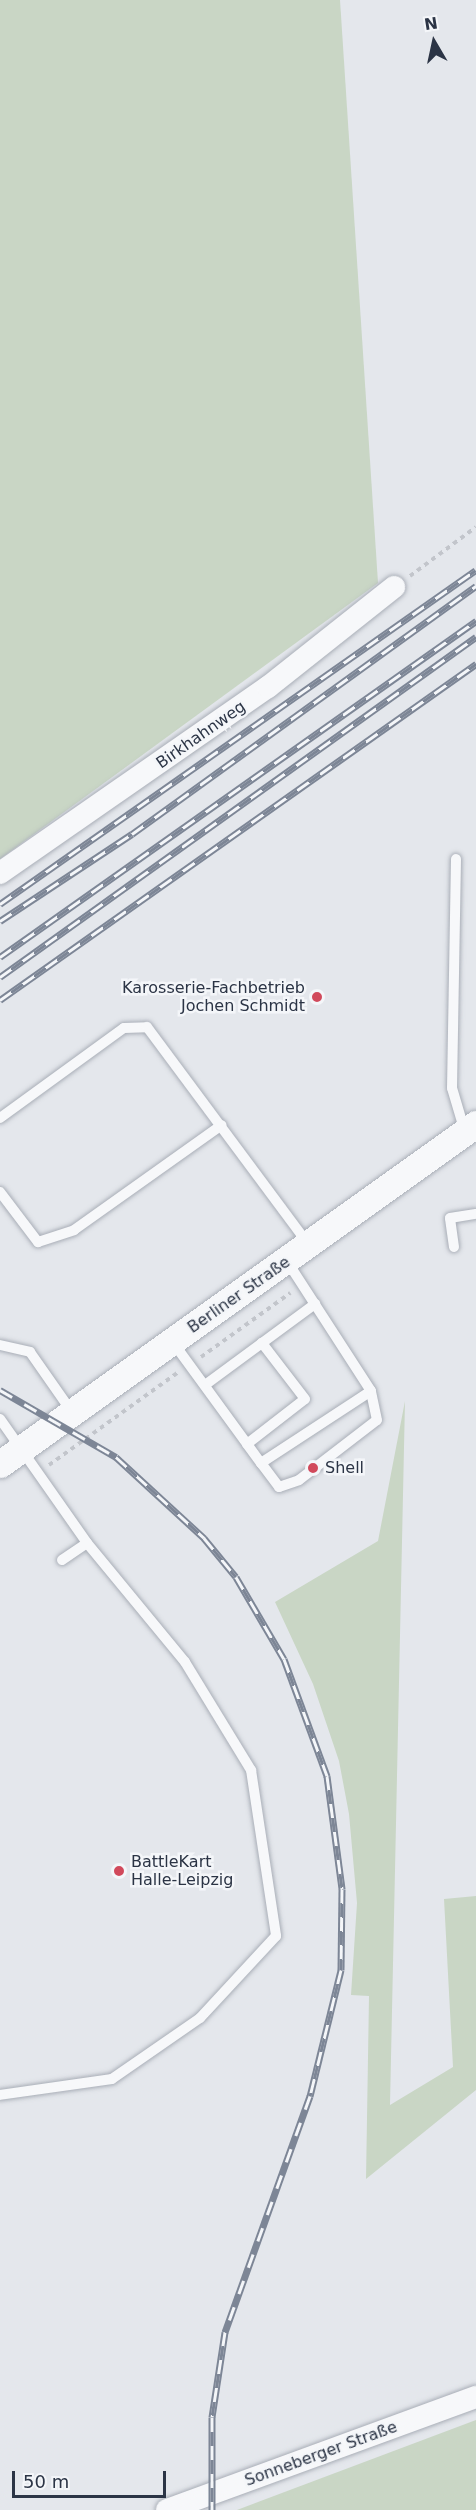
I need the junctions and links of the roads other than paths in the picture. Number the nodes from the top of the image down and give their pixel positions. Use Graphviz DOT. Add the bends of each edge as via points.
graph roads {
  1 [pos="394,587"];
  2 [pos="456,859"];
  3 [pos="0,873"];
  4 [pos="0,1118"];
  5 [pos="222,1125"];
  6 [pos="470,1128"];
  7 [pos="0,1192"];
  8 [pos="476,1214"];
  9 [pos="454,1247"];
  10 [pos="298,1253"];
  11 [pos="315,1304"];
  12 [pos="172,1341"];
  13 [pos="262,1343"];
  14 [pos="0,1345"];
  15 [pos="205,1385"];
  16 [pos="371,1391"];
  17 [pos="72,1412"];
  18 [pos="0,1419"];
  19 [pos="247,1444"];
  20 [pos="10,1457"];
  21 [pos="261,1464"];
  22 [pos="87,1544"];
  23 [pos="62,1560"];
  24 [pos="0,2095"];
  25 [pos="476,2397"];
  26 [pos="167,2510"];
  1 -- 3 [label="street, Birkhahnweg" via="268,687"];
  2 -- 6 [label="lane" via="452,1088"];
  4 -- 5 [label="lane" via="124,1029 136,1026 156,1035"];
  5 -- 7 [label="lane" via="74,1230 38,1242"];
  5 -- 10 [label="lane"];
  6 -- 10 [label="street, Berliner Straße"];
  8 -- 9 [label="lane" via="450,1218"];
  10 -- 11 [label="lane" via="302,1284"];
  10 -- 12 [label="street, Berliner Straße"];
  11 -- 13 [label="lane"];
  11 -- 16 [label="lane"];
  12 -- 15 [label="lane"];
  12 -- 17 [label="street, Berliner Straße"];
  13 -- 15 [label="lane"];
  13 -- 19 [label="lane" via="305,1399"];
  14 -- 17 [label="lane" via="30,1352"];
  15 -- 19 [label="lane"];
  16 -- 21 [label="lane"];
  16 -- 21 [label="lane" via="377,1420 299,1480 279,1487"];
  17 -- 20 [label="street, Berliner Straße"];
  18 -- 20 [label="lane"];
  19 -- 21 [label="lane"];
  20 -- 22 [label="lane" via="37,1474"];
  22 -- 23 [label="lane"];
  22 -- 24 [label="lane" via="185,1662 251,1770 276,1936 200,2018 112,2079"];
  25 -- 26 [label="street, Sonneberger Straße"];
}
